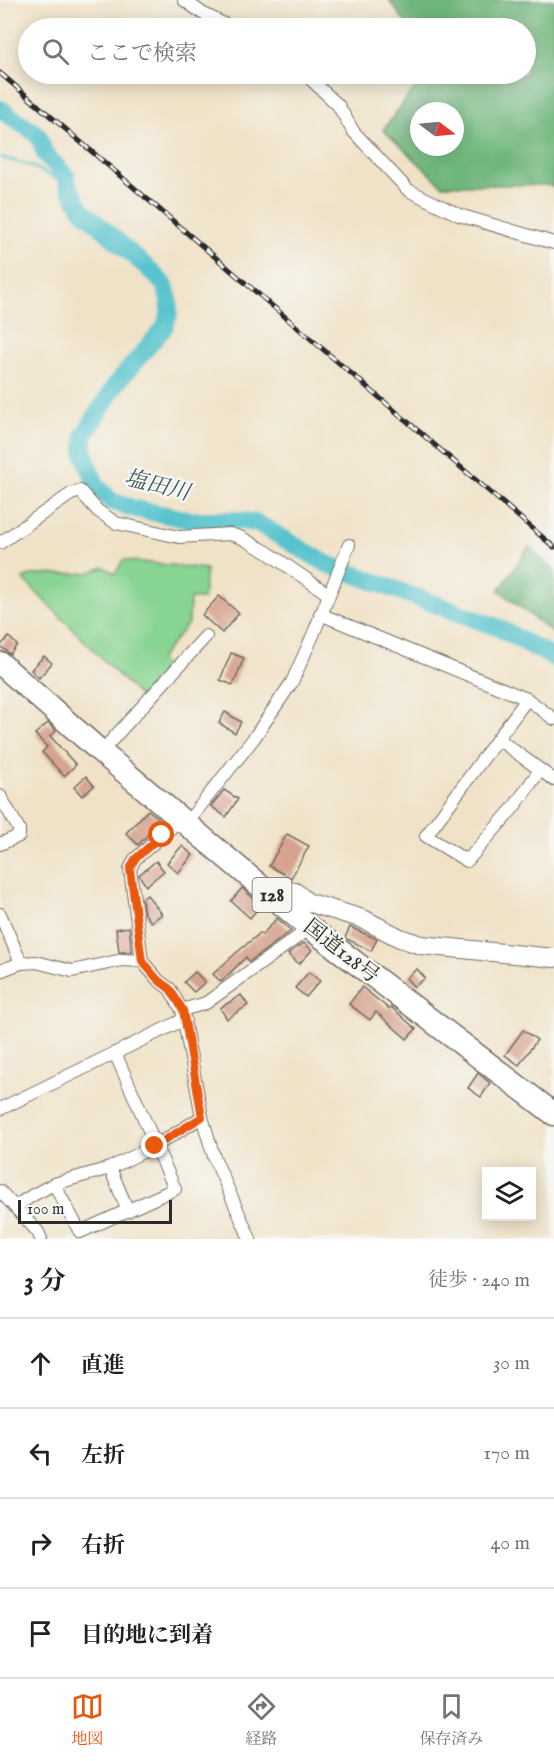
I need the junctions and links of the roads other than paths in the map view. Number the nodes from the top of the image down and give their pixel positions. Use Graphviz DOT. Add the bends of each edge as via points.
graph roads {
  1 [pos="184,0"];
  2 [pos="212,18"];
  3 [pos="316,84"];
  4 [pos="554,243"];
  5 [pos="0,543"];
  6 [pos="349,545"];
  7 [pos="328,594"];
  8 [pos="321,614"];
  9 [pos="206,636"];
  10 [pos="0,663"];
  11 [pos="527,699"];
  12 [pos="554,719"];
  13 [pos="498,739"];
  14 [pos="101,752"];
  15 [pos="540,771"];
  16 [pos="554,780"];
  17 [pos="0,796"];
  18 [pos="183,822"];
  19 [pos="0,844"];
  20 [pos="262,887"];
  21 [pos="0,914"];
  22 [pos="310,928"];
  23 [pos="554,958"];
  24 [pos="142,961"];
  25 [pos="21,963"];
  26 [pos="0,970"];
  27 [pos="184,1014"];
  28 [pos="115,1053"];
  29 [pos="0,1109"];
  30 [pos="554,1114"];
  31 [pos="202,1117"];
  32 [pos="155,1146"];
  33 [pos="110,1168"];
  34 [pos="54,1184"];
  35 [pos="0,1191"];
  36 [pos="16,1206"];
  37 [pos="128,1211"];
  38 [pos="40,1239"];
  39 [pos="250,1239"];
  1 -- 2 [label="street"];
  3 -- 4 [label="street" via="338,105 353,131 408,190 459,215"];
  5 -- 7 [label="street" via="80,491 116,523 180,537 231,534 243,538"];
  6 -- 7 [label="street"];
  7 -- 8 [label="street"];
  8 -- 11 [label="street"];
  8 -- 18 [label="street" via="291,682 254,738"];
  9 -- 14 [label="street"];
  10 -- 14 [label="highway, 国道128号 / 128"];
  11 -- 12 [label="street"];
  11 -- 13 [label="street"];
  13 -- 15 [label="street"];
  13 -- 15 [label="street" via="426,836 467,861"];
  14 -- 18 [label="highway, 国道128号 / 128"];
  15 -- 16 [label="street"];
  17 -- 19 [label="street" via="19,829 19,836"];
  18 -- 20 [label="highway, 国道128号 / 128"];
  18 -- 24 [label="street" via="135,859 130,869"];
  20 -- 22 [label="highway, 国道128号 / 128"];
  20 -- 23 [label="main road" via="295,892 307,902 363,919 421,945"];
  21 -- 25 [label="street"];
  22 -- 27 [label="street" via="206,1003"];
  22 -- 30 [label="highway, 国道128号 / 128"];
  24 -- 25 [label="street" via="122,960 72,971 36,962"];
  24 -- 27 [label="street" via="170,989"];
  25 -- 26 [label="street"];
  27 -- 28 [label="street"];
  27 -- 31 [label="street"];
  28 -- 29 [label="street"];
  28 -- 32 [label="street"];
  31 -- 32 [label="street"];
  31 -- 39 [label="street" via="214,1157"];
  32 -- 33 [label="street"];
  32 -- 37 [label="street" via="175,1189"];
  33 -- 34 [label="street"];
  33 -- 37 [label="street"];
  34 -- 36 [label="street"];
  34 -- 37 [label="street" via="80,1232"];
  35 -- 36 [label="street"];
  36 -- 38 [label="street"];
}
